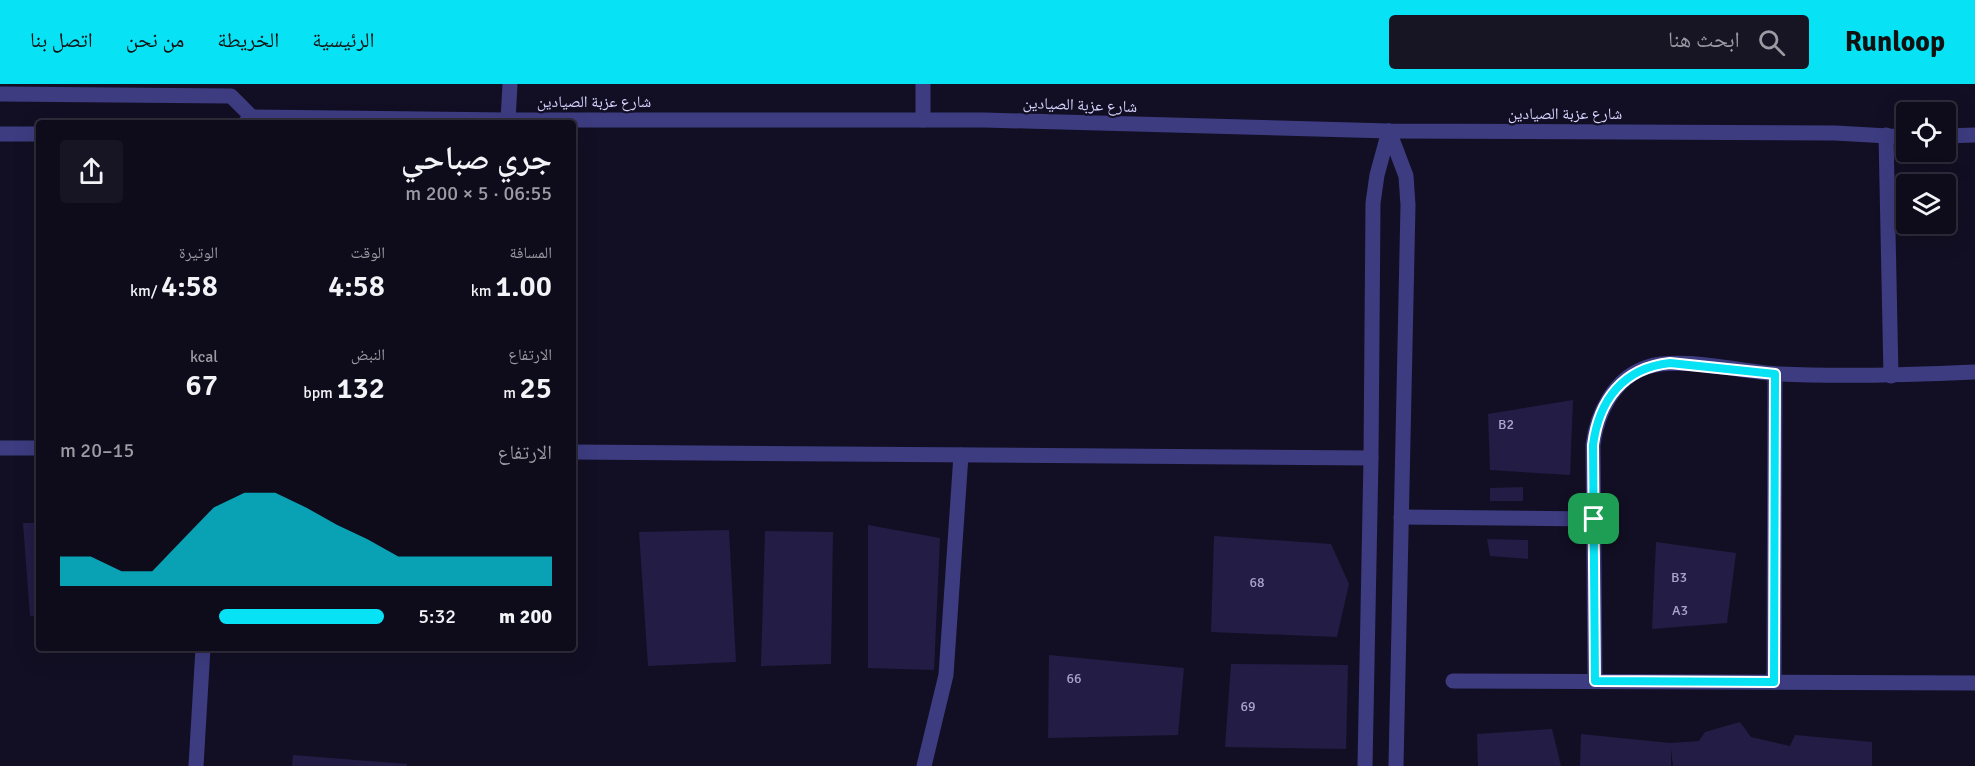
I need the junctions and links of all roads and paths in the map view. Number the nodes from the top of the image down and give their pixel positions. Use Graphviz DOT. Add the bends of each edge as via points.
graph roads {
  1 [pos="9,84"];
  2 [pos="510,84"];
  3 [pos="923,84"];
  4 [pos="148,90"];
  5 [pos="0,94"];
  6 [pos="249,120"];
  7 [pos="508,120"];
  8 [pos="923,120"];
  9 [pos="1389,131"];
  10 [pos="0,134"];
  11 [pos="36,134"];
  12 [pos="1886,135"];
  13 [pos="1975,135"];
  14 [pos="1896,136"];
  15 [pos="1956,136"];
  16 [pos="1975,372"];
  17 [pos="1775,374"];
  18 [pos="1891,376"];
  19 [pos="0,448"];
  20 [pos="36,448"];
  21 [pos="576,452"];
  22 [pos="961,455"];
  23 [pos="1371,458"];
  24 [pos="1401,517"];
  25 [pos="1594,519"];
  26 [pos="203,651"];
  27 [pos="1453,681"];
  28 [pos="1595,681"];
  29 [pos="1774,682"];
  30 [pos="1975,682"];
  31 [pos="196,766"];
  32 [pos="924,766"];
  33 [pos="1365,766"];
  34 [pos="1396,766"];
  1 -- 5 [label="street"];
  2 -- 7 [label="street"];
  3 -- 8 [label="street"];
  4 -- 5 [label="street, شارع عزبة الصيادين"];
  4 -- 6 [label="street, شارع عزبة الصيادين" via="231,96"];
  6 -- 7 [label="street, شارع عزبة الصيادين"];
  7 -- 8 [label="street, شارع عزبة الصيادين"];
  8 -- 9 [label="street, شارع عزبة الصيادين"];
  9 -- 12 [label="street, شارع عزبة الصيادين"];
  9 -- 23 [label="street" via="1373,203"];
  9 -- 24 [label="street" via="1406,176 1408,206"];
  10 -- 11 [label="street"];
  12 -- 14 [label="street, شارع عزبة الصيادين"];
  12 -- 18 [label="street"];
  13 -- 15 [label="street"];
  16 -- 18 [label="street"];
  17 -- 18 [label="street"];
  17 -- 25 [label="street" via="1670,363 1645,368 1622,382 1605,404 1595,431"];
  17 -- 29 [label="street"];
  19 -- 20 [label="street"];
  21 -- 22 [label="street"];
  22 -- 23 [label="street"];
  22 -- 32 [label="street" via="946,675"];
  23 -- 33 [label="street"];
  24 -- 25 [label="street"];
  24 -- 34 [label="street"];
  25 -- 28 [label="street"];
  26 -- 31 [label="street"];
  27 -- 28 [label="street"];
  28 -- 29 [label="street"];
  29 -- 30 [label="street"];
}
